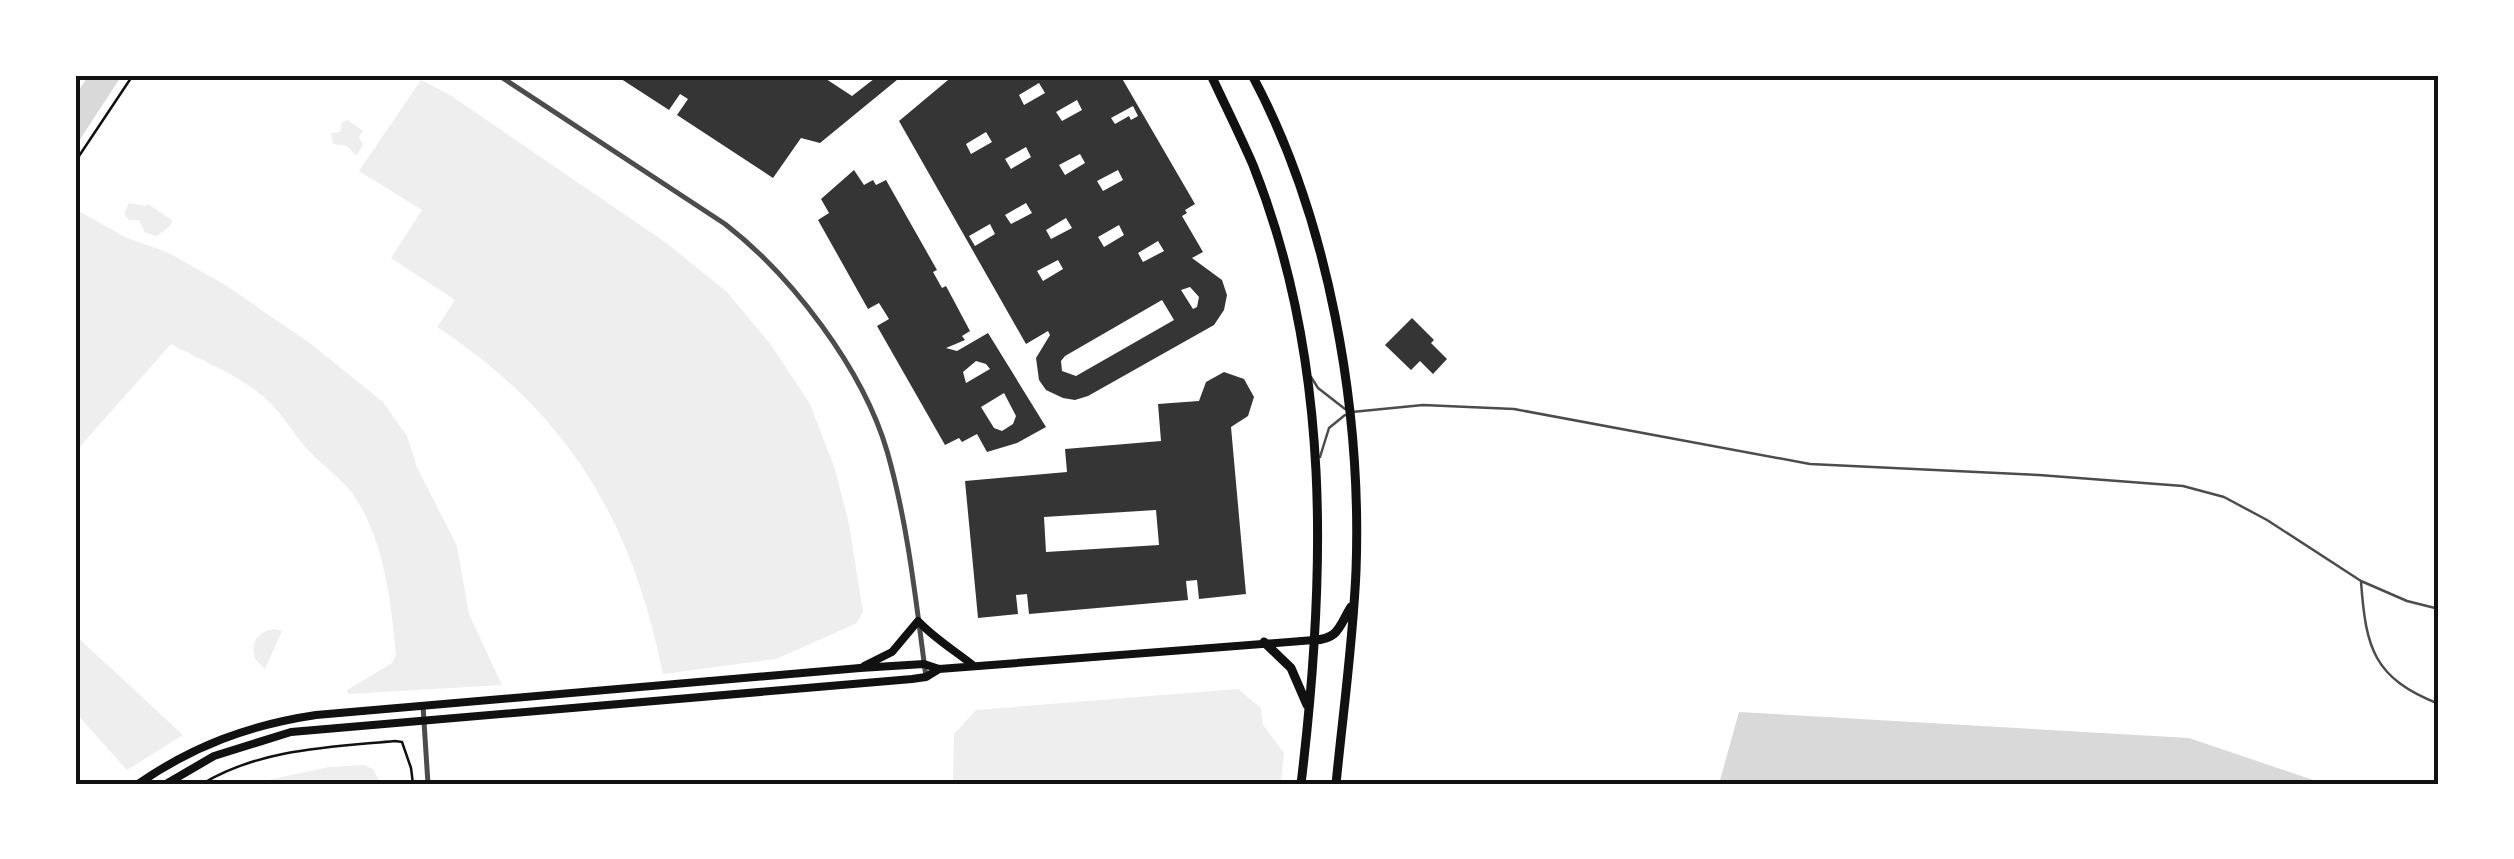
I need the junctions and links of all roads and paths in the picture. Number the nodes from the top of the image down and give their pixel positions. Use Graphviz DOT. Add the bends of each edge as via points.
graph roads {
  1 [pos="133,75"];
  2 [pos="498,75"];
  3 [pos="1211,75"];
  4 [pos="1252,75"];
  5 [pos="75,162"];
  6 [pos="1306,367"];
  7 [pos="1350,413"];
  8 [pos="1317,464"];
  9 [pos="2361,581"];
  10 [pos="1353,604"];
  11 [pos="2439,609"];
  12 [pos="918,621"];
  13 [pos="1314,640"];
  14 [pos="1264,642"];
  15 [pos="924,664"];
  16 [pos="974,666"];
  17 [pos="860,668"];
  18 [pos="939,669"];
  19 [pos="926,677"];
  20 [pos="2439,704"];
  21 [pos="423,706"];
  22 [pos="1310,712"];
  23 [pos="424,721"];
  24 [pos="138,784"];
  25 [pos="166,784"];
  26 [pos="202,784"];
  27 [pos="412,784"];
  28 [pos="428,784"];
  29 [pos="1301,784"];
  30 [pos="1336,784"];
  1 -- 5 [label="path"];
  2 -- 12 [label="street" via="724,224 808,308 852,377 886,449"];
  3 -- 6 [label="main road" via="1253,167"];
  4 -- 7 [label="main road" via="1317,242"];
  6 -- 7 [label="lane" via="1318,388"];
  6 -- 8 [label="main road"];
  7 -- 8 [label="lane" via="1329,428"];
  7 -- 9 [label="lane" via="1423,404 1514,409 1810,464 2183,486 2224,496"];
  7 -- 10 [label="main road"];
  8 -- 13 [label="main road"];
  9 -- 11 [label="lane"];
  9 -- 20 [label="lane" via="2368,644 2379,663"];
  10 -- 13 [label="main road" via="1336,634"];
  10 -- 30 [label="main road"];
  12 -- 15 [label="street"];
  12 -- 16 [label="main road"];
  12 -- 17 [label="main road" via="892,652"];
  13 -- 14 [label="main road"];
  13 -- 22 [label="main road"];
  14 -- 16 [label="main road"];
  14 -- 22 [label="main road" via="1291,668"];
  15 -- 17 [label="main road"];
  15 -- 18 [label="main road"];
  15 -- 19 [label="street"];
  16 -- 18 [label="main road"];
  17 -- 21 [label="main road"];
  18 -- 19 [label="main road"];
  19 -- 23 [label="main road"];
  21 -- 23 [label="street"];
  21 -- 24 [label="main road" via="316,714 252,727 188,753"];
  22 -- 29 [label="main road"];
  23 -- 25 [label="main road" via="291,732 214,756"];
  23 -- 28 [label="street"];
  26 -- 27 [label="path" via="256,761 395,741 405,748"];
}
